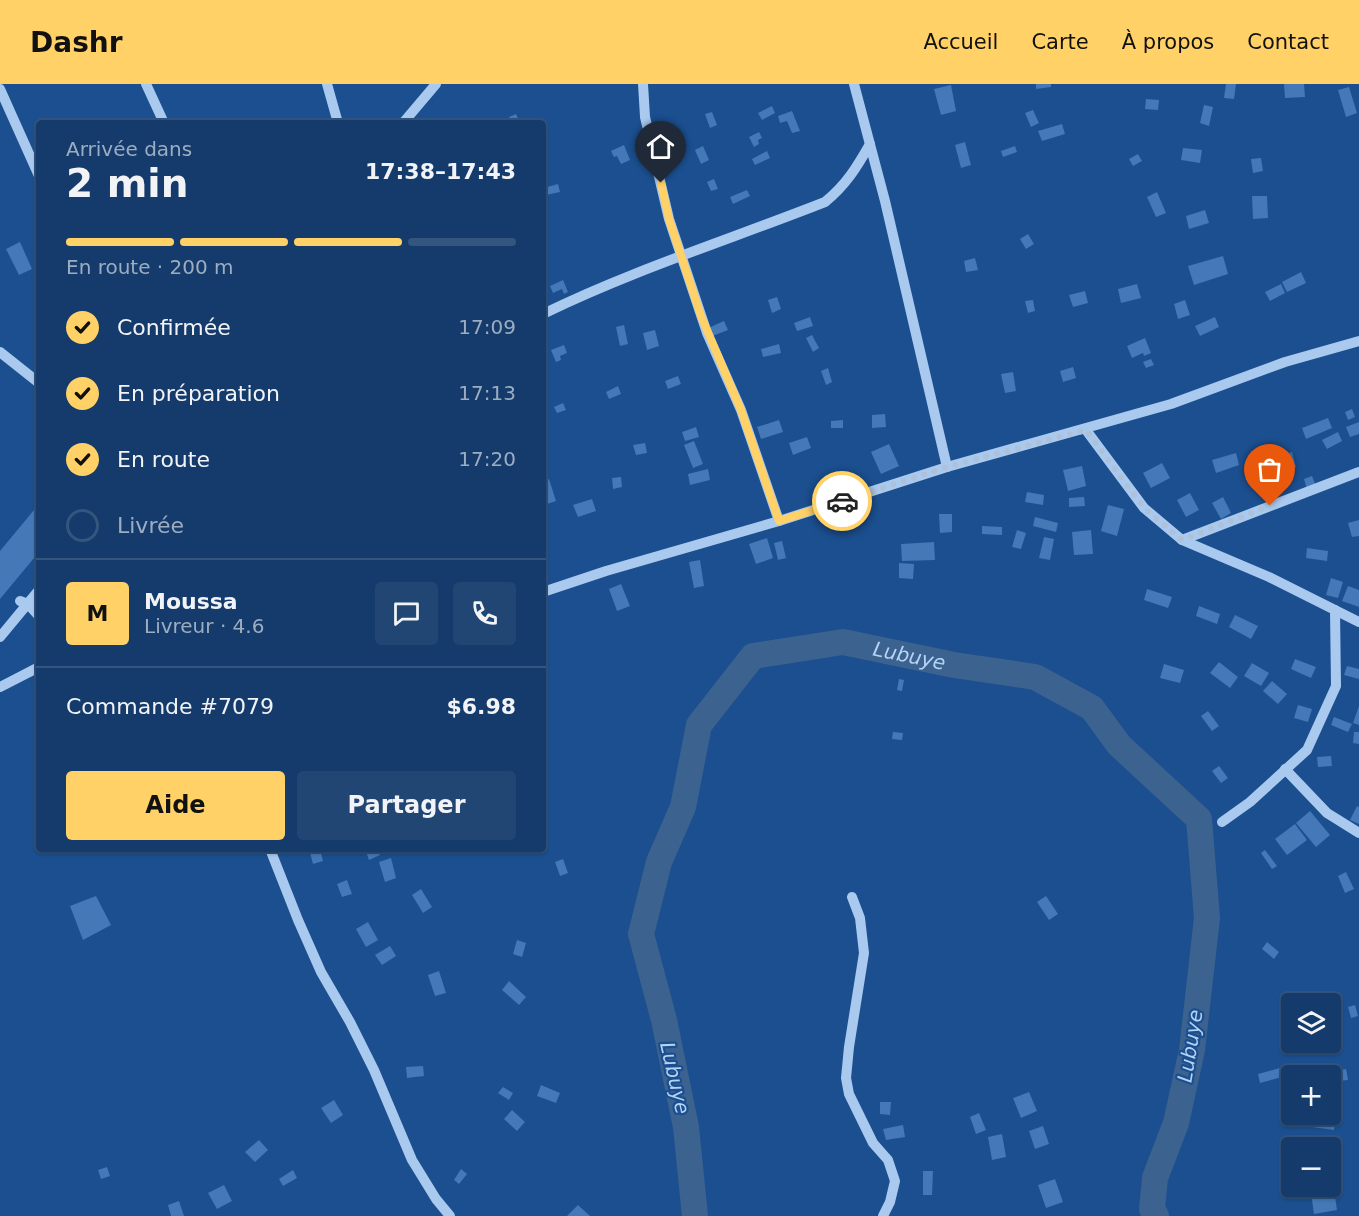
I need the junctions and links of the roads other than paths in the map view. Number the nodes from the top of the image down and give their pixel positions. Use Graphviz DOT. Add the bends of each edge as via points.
graph roads {
  1 [pos="146,84"];
  2 [pos="327,84"];
  3 [pos="436,84"];
  4 [pos="643,84"];
  5 [pos="854,84"];
  6 [pos="0,89"];
  7 [pos="163,120"];
  8 [pos="337,120"];
  9 [pos="406,120"];
  10 [pos="870,144"];
  11 [pos="36,169"];
  12 [pos="681,257"];
  13 [pos="546,312"];
  14 [pos="1359,341"];
  15 [pos="0,352"];
  16 [pos="36,381"];
  17 [pos="1086,430"];
  18 [pos="947,467"];
  19 [pos="1359,472"];
  20 [pos="779,521"];
  21 [pos="1182,540"];
  22 [pos="546,591"];
  23 [pos="36,593"];
  24 [pos="24,603"];
  25 [pos="1335,609"];
  26 [pos="36,613"];
  27 [pos="1359,622"];
  28 [pos="0,638"];
  29 [pos="36,669"];
  30 [pos="0,687"];
  31 [pos="1285,769"];
  32 [pos="1222,822"];
  33 [pos="1359,833"];
  34 [pos="271,852"];
  35 [pos="852,897"];
  36 [pos="450,1216"];
  37 [pos="883,1216"];
  1 -- 7 [label="street"];
  2 -- 8 [label="street"];
  3 -- 9 [label="street"];
  4 -- 12 [label="street" via="645,117"];
  5 -- 10 [label="street"];
  6 -- 11 [label="street"];
  10 -- 12 [label="street" via="841,190 825,202"];
  10 -- 18 [label="street"];
  12 -- 13 [label="street"];
  12 -- 20 [label="street" via="707,333 750,432"];
  14 -- 17 [label="street"];
  15 -- 16 [label="street"];
  17 -- 18 [label="street"];
  17 -- 21 [label="street" via="1144,508"];
  18 -- 20 [label="street"];
  19 -- 21 [label="street"];
  20 -- 22 [label="street"];
  21 -- 25 [label="street"];
  23 -- 24 [label="street"];
  24 -- 26 [label="street"];
  24 -- 28 [label="street"];
  25 -- 27 [label="street"];
  25 -- 31 [label="street" via="1336,686 1307,750"];
  29 -- 30 [label="street"];
  31 -- 32 [label="street"];
  31 -- 33 [label="street" via="1327,813"];
  34 -- 36 [label="street" via="312,951 374,1070 412,1160"];
  35 -- 37 [label="street" via="860,918 864,953 846,1078 849,1094 873,1143 888,1160 895,1181"];
}
